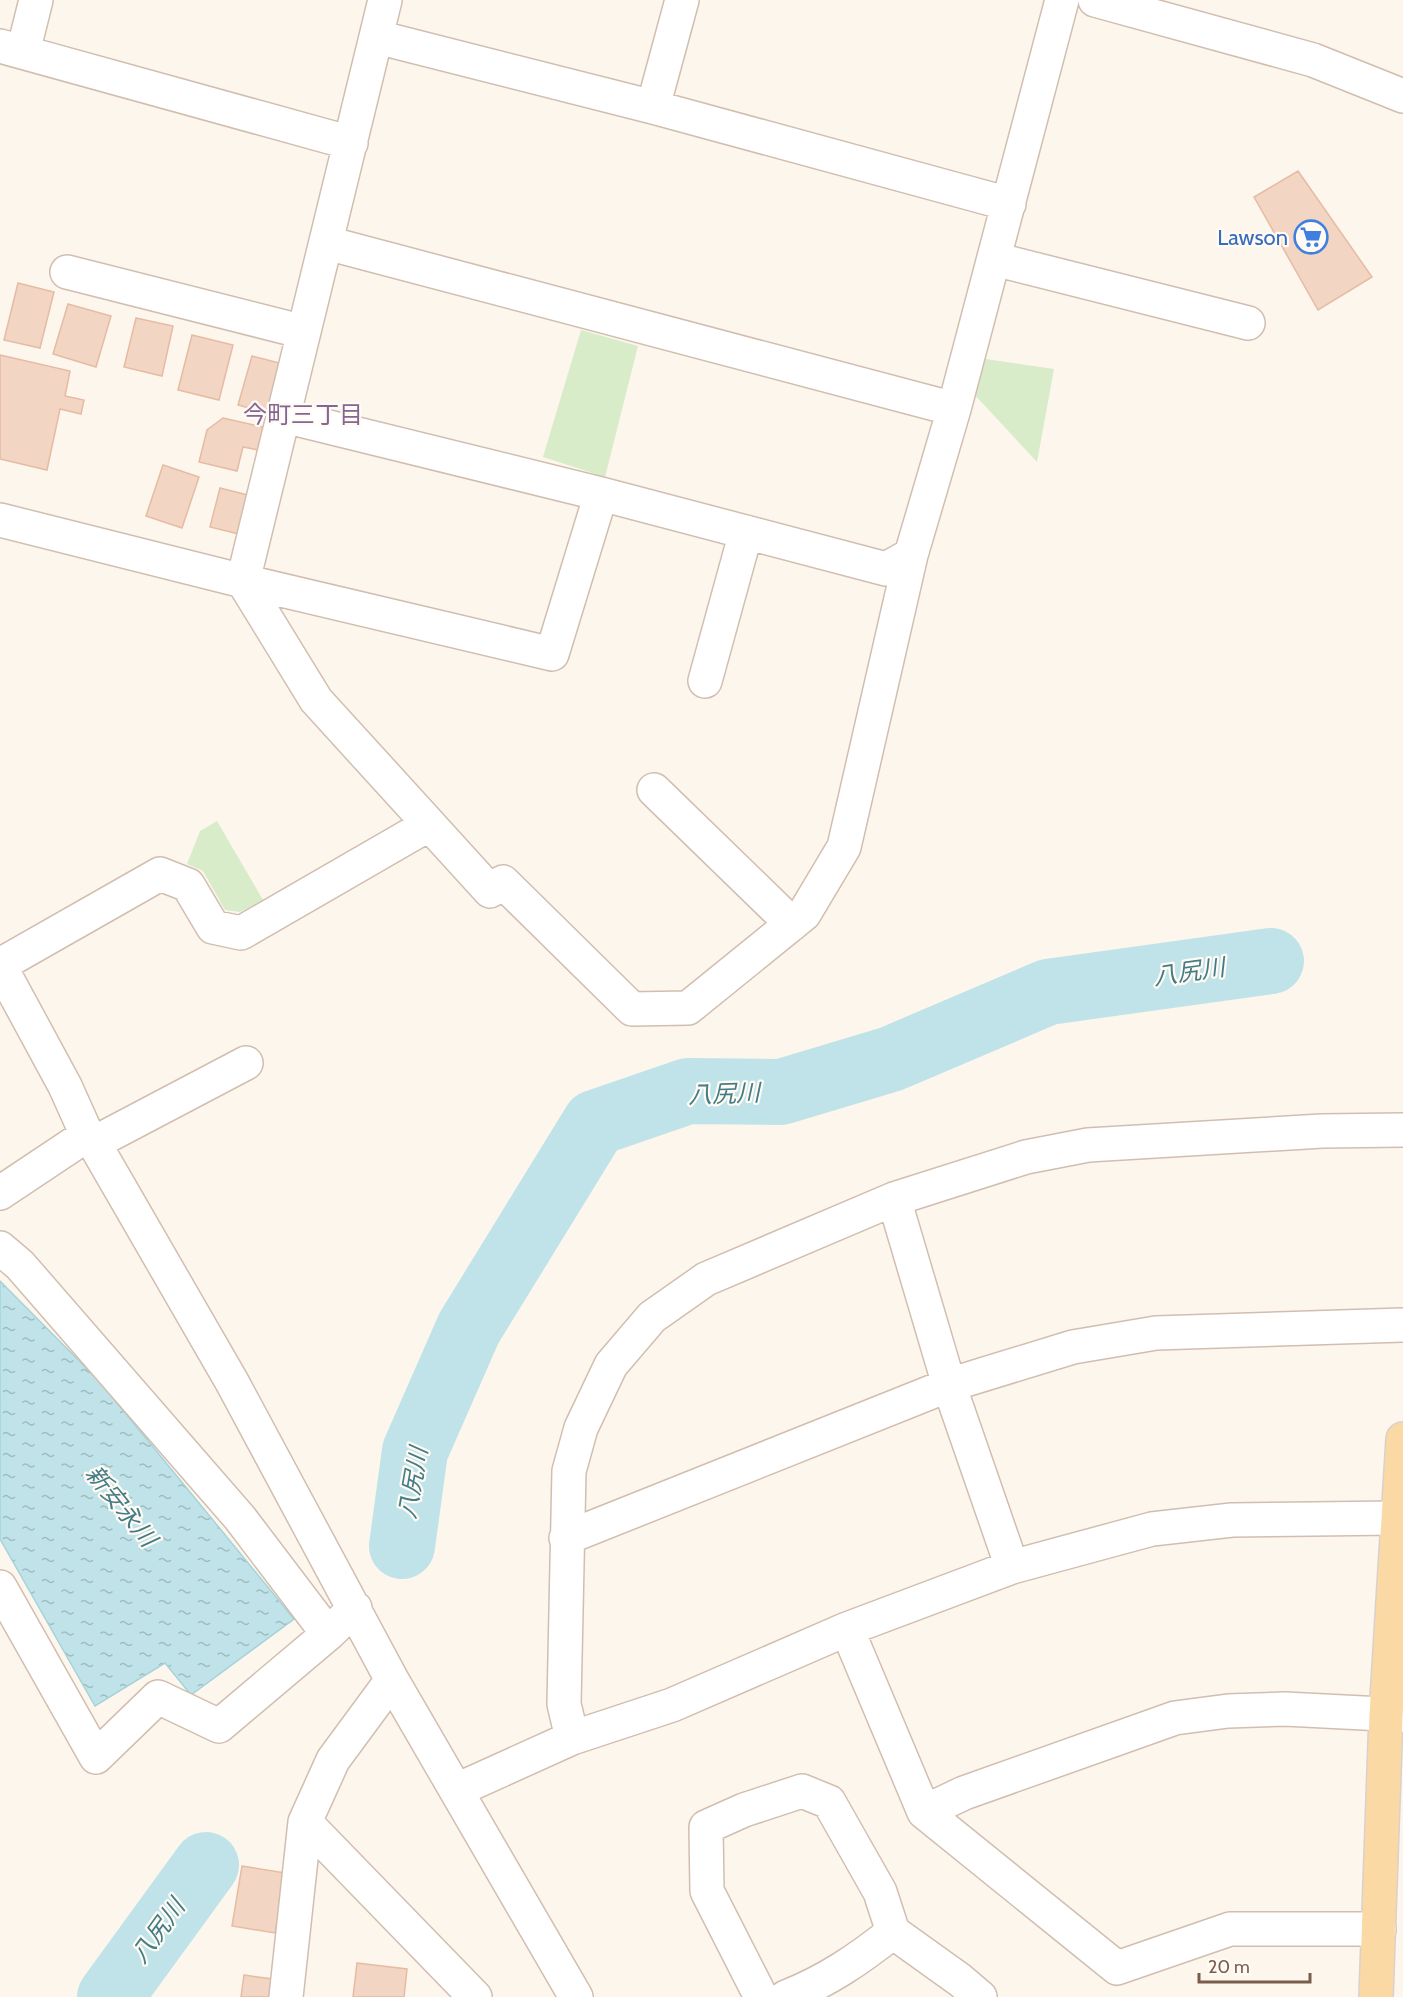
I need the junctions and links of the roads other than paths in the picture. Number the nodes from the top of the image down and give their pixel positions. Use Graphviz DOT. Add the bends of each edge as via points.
graph roads {
  1 [pos="36,0"];
  2 [pos="385,0"];
  3 [pos="682,0"];
  4 [pos="1062,0"];
  5 [pos="1095,0"];
  6 [pos="377,38"];
  7 [pos="12,49"];
  8 [pos="1403,96"];
  9 [pos="653,107"];
  10 [pos="351,143"];
  11 [pos="1009,204"];
  12 [pos="327,243"];
  13 [pos="994,259"];
  14 [pos="67,272"];
  15 [pos="1248,323"];
  16 [pos="304,332"];
  17 [pos="954,409"];
  18 [pos="284,416"];
  19 [pos="601,494"];
  20 [pos="0,520"];
  21 [pos="746,532"];
  22 [pos="911,555"];
  23 [pos="243,581"];
  24 [pos="705,681"];
  25 [pos="654,790"];
  26 [pos="428,825"];
  27 [pos="792,924"];
  28 [pos="0,966"];
  29 [pos="246,1063"];
  30 [pos="1403,1130"];
  31 [pos="90,1139"];
  32 [pos="0,1193"];
  33 [pos="894,1199"];
  34 [pos="0,1248"];
  35 [pos="1403,1325"];
  36 [pos="949,1385"];
  37 [pos="1403,1439"];
  38 [pos="1396,1518"];
  39 [pos="566,1538"];
  40 [pos="1012,1567"];
  41 [pos="0,1587"];
  42 [pos="355,1608"];
  43 [pos="848,1629"];
  44 [pos="328,1634"];
  45 [pos="392,1680"];
  46 [pos="1395,1715"];
  47 [pos="572,1738"];
  48 [pos="458,1790"];
  49 [pos="924,1812"];
  50 [pos="305,1822"];
  51 [pos="1379,1929"];
  52 [pos="893,1932"];
  53 [pos="286,1997"];
  54 [pos="475,1997"];
  55 [pos="576,1997"];
  56 [pos="761,1997"];
  57 [pos="786,1997"];
  58 [pos="980,1997"];
  59 [pos="1376,1997"];
  1 -- 7 [label="street"];
  2 -- 6 [label="street"];
  3 -- 9 [label="street"];
  4 -- 11 [label="street"];
  5 -- 8 [label="street" via="1313,60"];
  6 -- 9 [label="street"];
  6 -- 10 [label="street"];
  7 -- 10 [label="street"];
  9 -- 11 [label="street"];
  10 -- 12 [label="street"];
  11 -- 13 [label="street"];
  12 -- 16 [label="street"];
  12 -- 17 [label="street"];
  13 -- 15 [label="street"];
  13 -- 17 [label="street"];
  14 -- 16 [label="street"];
  16 -- 18 [label="street"];
  17 -- 22 [label="street"];
  18 -- 19 [label="street"];
  18 -- 23 [label="street"];
  19 -- 21 [label="street"];
  19 -- 23 [label="street" via="552,654"];
  20 -- 23 [label="street"];
  21 -- 22 [label="street" via="886,569"];
  21 -- 24 [label="street"];
  22 -- 27 [label="street" via="844,847 804,914"];
  23 -- 26 [label="street" via="316,700"];
  25 -- 27 [label="street"];
  26 -- 27 [label="street" via="490,891 503,882 632,1009 687,1008"];
  26 -- 28 [label="street" via="241,933 213,927 188,885 160,874"];
  28 -- 31 [label="street"];
  29 -- 31 [label="street"];
  30 -- 33 [label="street" via="1088,1145 1026,1156"];
  31 -- 32 [label="street"];
  31 -- 42 [label="street" via="232,1382"];
  33 -- 36 [label="street"];
  33 -- 39 [label="street" via="706,1280 652,1317 611,1365 581,1428 569,1471"];
  34 -- 44 [label="street" via="20,1265 240,1518"];
  35 -- 36 [label="street" via="1156,1333 1073,1347"];
  36 -- 39 [label="street"];
  36 -- 40 [label="street"];
  37 -- 38 [label="main road"];
  38 -- 40 [label="street" via="1232,1520 1152,1529"];
  38 -- 46 [label="main road"];
  39 -- 47 [label="street" via="564,1704"];
  40 -- 43 [label="street"];
  41 -- 44 [label="street" via="96,1757 158,1697 219,1726"];
  42 -- 44 [label="street"];
  42 -- 45 [label="street"];
  43 -- 47 [label="street" via="672,1705"];
  43 -- 49 [label="street"];
  45 -- 48 [label="street"];
  45 -- 50 [label="street" via="333,1760"];
  46 -- 49 [label="street" via="1285,1709 1175,1718 964,1793"];
  46 -- 51 [label="main road"];
  47 -- 48 [label="street"];
  48 -- 55 [label="street"];
  49 -- 51 [label="street" via="1117,1968 1230,1929"];
  50 -- 53 [label="street"];
  50 -- 54 [label="street"];
  51 -- 59 [label="main road"];
  52 -- 56 [label="street" via="880,1893 829,1802 802,1791 706,1827 707,1891"];
  52 -- 57 [label="street" via="822,1983"];
  52 -- 58 [label="street"];
}
